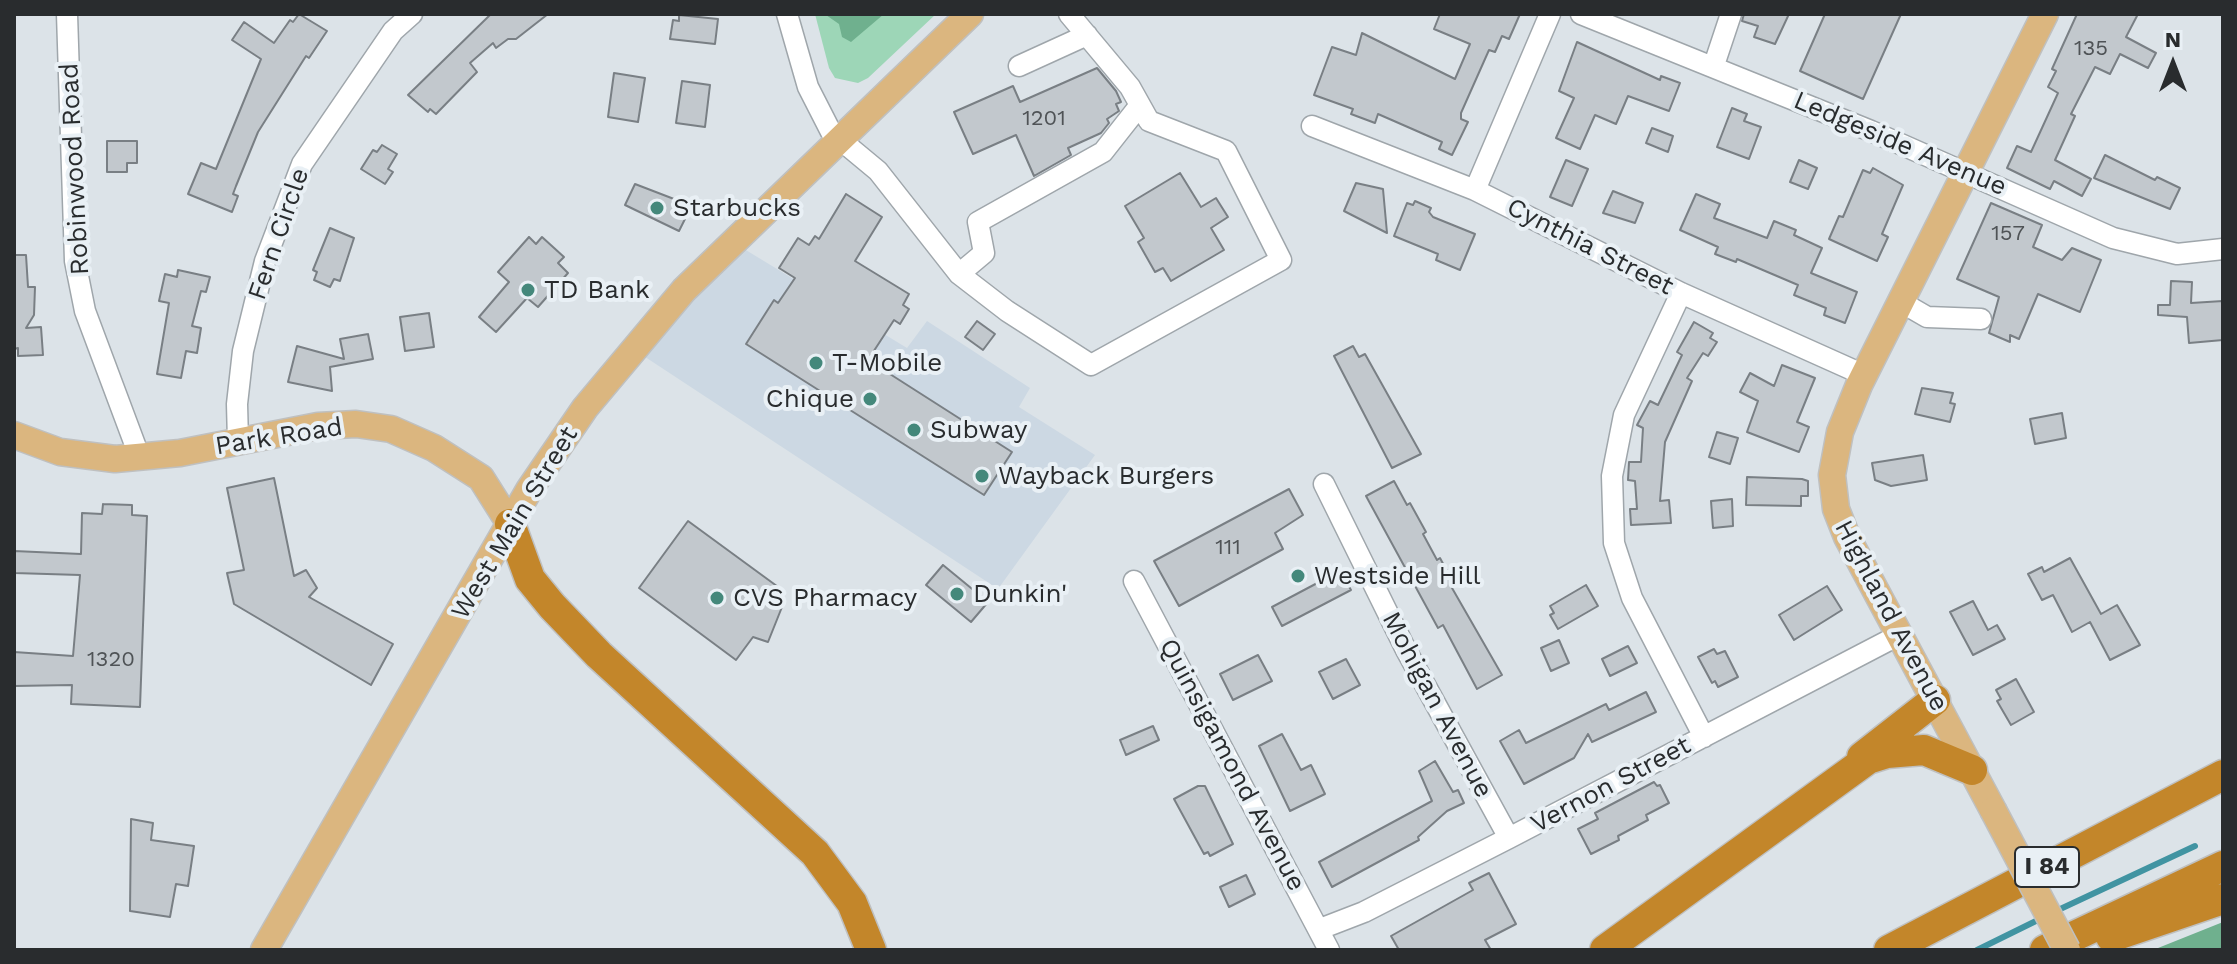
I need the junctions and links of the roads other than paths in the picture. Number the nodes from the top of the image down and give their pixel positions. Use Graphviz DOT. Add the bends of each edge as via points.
graph roads {
  1 [pos="67,14"];
  2 [pos="412,14"];
  3 [pos="787,14"];
  4 [pos="970,14"];
  5 [pos="1069,14"];
  6 [pos="1550,14"];
  7 [pos="1581,14"];
  8 [pos="1731,14"];
  9 [pos="2045,14"];
  10 [pos="1087,35"];
  11 [pos="1714,65"];
  12 [pos="1019,66"];
  13 [pos="1140,105"];
  14 [pos="1312,126"];
  15 [pos="840,139"];
  16 [pos="1967,171"];
  17 [pos="1475,190"];
  18 [pos="2223,249"];
  19 [pos="959,274"];
  20 [pos="1681,293"];
  21 [pos="1901,302"];
  22 [pos="1981,319"];
  23 [pos="1864,375"];
  24 [pos="14,435"];
  25 [pos="238,441"];
  26 [pos="140,458"];
  27 [pos="1324,484"];
  28 [pos="510,524"];
  29 [pos="1134,581"];
  30 [pos="1899,635"];
  31 [pos="1935,700"];
  32 [pos="1704,737"];
  33 [pos="2223,755"];
  34 [pos="1972,770"];
  35 [pos="2223,775"];
  36 [pos="1836,779"];
  37 [pos="1509,838"];
  38 [pos="2217,869"];
  39 [pos="2223,899"];
  40 [pos="1934,926"];
  41 [pos="1320,929"];
  42 [pos="264,950"];
  43 [pos="871,950"];
  44 [pos="1329,950"];
  45 [pos="1605,950"];
  46 [pos="1889,950"];
  47 [pos="2045,950"];
  48 [pos="2067,950"];
  49 [pos="2076,950"];
  1 -- 26 [label="street, Robinwood Road" via="75,261 85,311"];
  2 -- 25 [label="street, Fern Circle" via="393,31 302,164 265,261 243,351"];
  3 -- 15 [label="street" via="808,87"];
  4 -- 15 [label="main road, West Main Street"];
  5 -- 10 [label="street"];
  6 -- 17 [label="street"];
  7 -- 11 [label="street, Ledgeside Avenue"];
  8 -- 11 [label="street"];
  9 -- 16 [label="main road, Highland Avenue"];
  10 -- 12 [label="street"];
  10 -- 13 [label="street"];
  11 -- 16 [label="street, Ledgeside Avenue"];
  13 -- 19 [label="street" via="1103,152 978,222 984,253"];
  13 -- 19 [label="street" via="1149,121 1226,151 1281,260 1091,365"];
  14 -- 17 [label="street, Cynthia Street"];
  15 -- 19 [label="street" via="878,171"];
  15 -- 28 [label="main road, West Main Street" via="635,345 549,457"];
  16 -- 18 [label="street, Ledgeside Avenue" via="2113,238 2177,254"];
  16 -- 21 [label="main road, Highland Avenue"];
  17 -- 20 [label="street, Cynthia Street"];
  20 -- 23 [label="street, Cynthia Street"];
  20 -- 32 [label="street" via="1624,415 1612,476 1614,543 1632,598"];
  21 -- 22 [label="street" via="1927,317"];
  21 -- 23 [label="main road, Highland Avenue"];
  23 -- 30 [label="main road, Highland Avenue" via="1835,449 1832,493 1847,537"];
  24 -- 26 [label="main road, Park Road" via="60,452"];
  25 -- 26 [label="main road, Park Road"];
  25 -- 28 [label="main road, Park Road" via="318,426 391,429 481,478"];
  27 -- 37 [label="street, Mohigan Avenue" via="1406,650"];
  28 -- 42 [label="main road, West Main Street"];
  28 -- 43 [label="highway" via="530,579 552,606 815,853 852,903"];
  29 -- 41 [label="street, Quinsigamond Avenue"];
  30 -- 31 [label="main road, Highland Avenue"];
  30 -- 32 [label="street, Vernon Street"];
  31 -- 34 [label="main road, Highland Avenue"];
  31 -- 36 [label="highway"];
  32 -- 37 [label="street, Vernon Street"];
  33 -- 40 [label="highway"];
  34 -- 36 [label="highway" via="1940,754 1905,750 1868,759"];
  34 -- 48 [label="main road, Highland Avenue, bridge"];
  35 -- 40 [label="highway, I 84"];
  36 -- 45 [label="highway"];
  37 -- 41 [label="street, Vernon Street"];
  38 -- 47 [label="highway"];
  39 -- 49 [label="highway"];
  40 -- 46 [label="highway, I 84"];
  41 -- 44 [label="street, Quinsigamond Avenue"];
}
